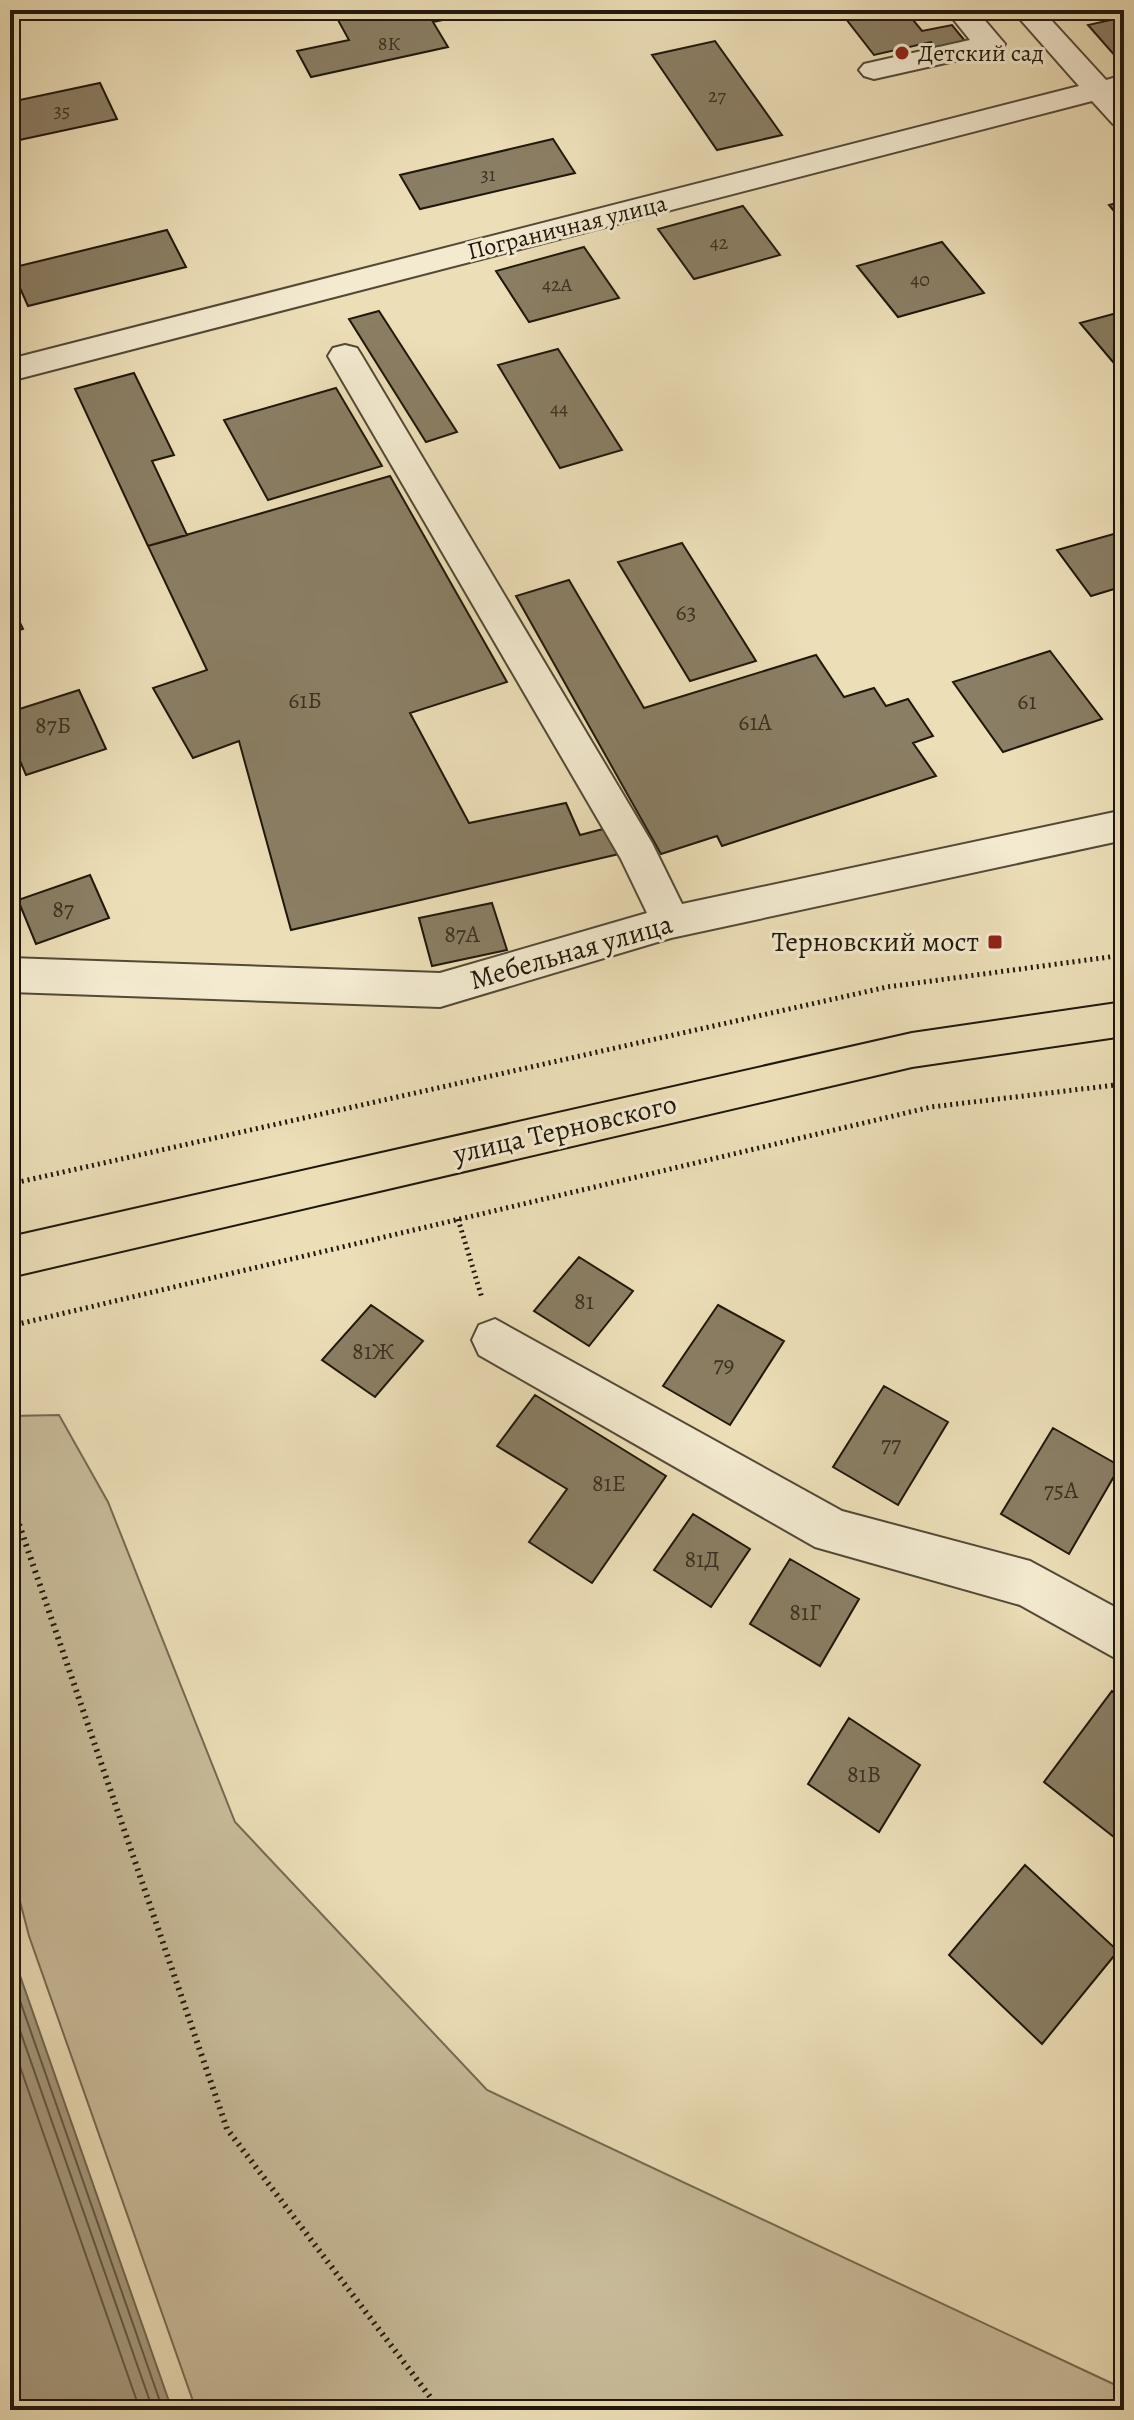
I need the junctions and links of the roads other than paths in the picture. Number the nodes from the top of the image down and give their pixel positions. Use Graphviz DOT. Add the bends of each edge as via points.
graph roads {
  1 [pos="960,10"];
  2 [pos="1026,10"];
  3 [pos="874,70"];
  4 [pos="1111,87"];
  5 [pos="1124,118"];
  6 [pos="345,356"];
  7 [pos="10,370"];
  8 [pos="1124,825"];
  9 [pos="671,922"];
  10 [pos="10,975"];
  11 [pos="1124,1019"];
  12 [pos="10,1257"];
  13 [pos="495,1340"];
  14 [pos="1124,1639"];
  1 -- 3 [label="street" via="990,44"];
  2 -- 4 [label="street"];
  4 -- 5 [label="street"];
  4 -- 7 [label="street, Пограничная улица"];
  6 -- 9 [label="street" via="638,854"];
  8 -- 9 [label="street, Мебельная улица"];
  9 -- 10 [label="street, Мебельная улица" via="440,990"];
  11 -- 12 [label="main road, улица Терновского" via="912,1050"];
  13 -- 14 [label="street" via="832,1531 1030,1584"];
}
